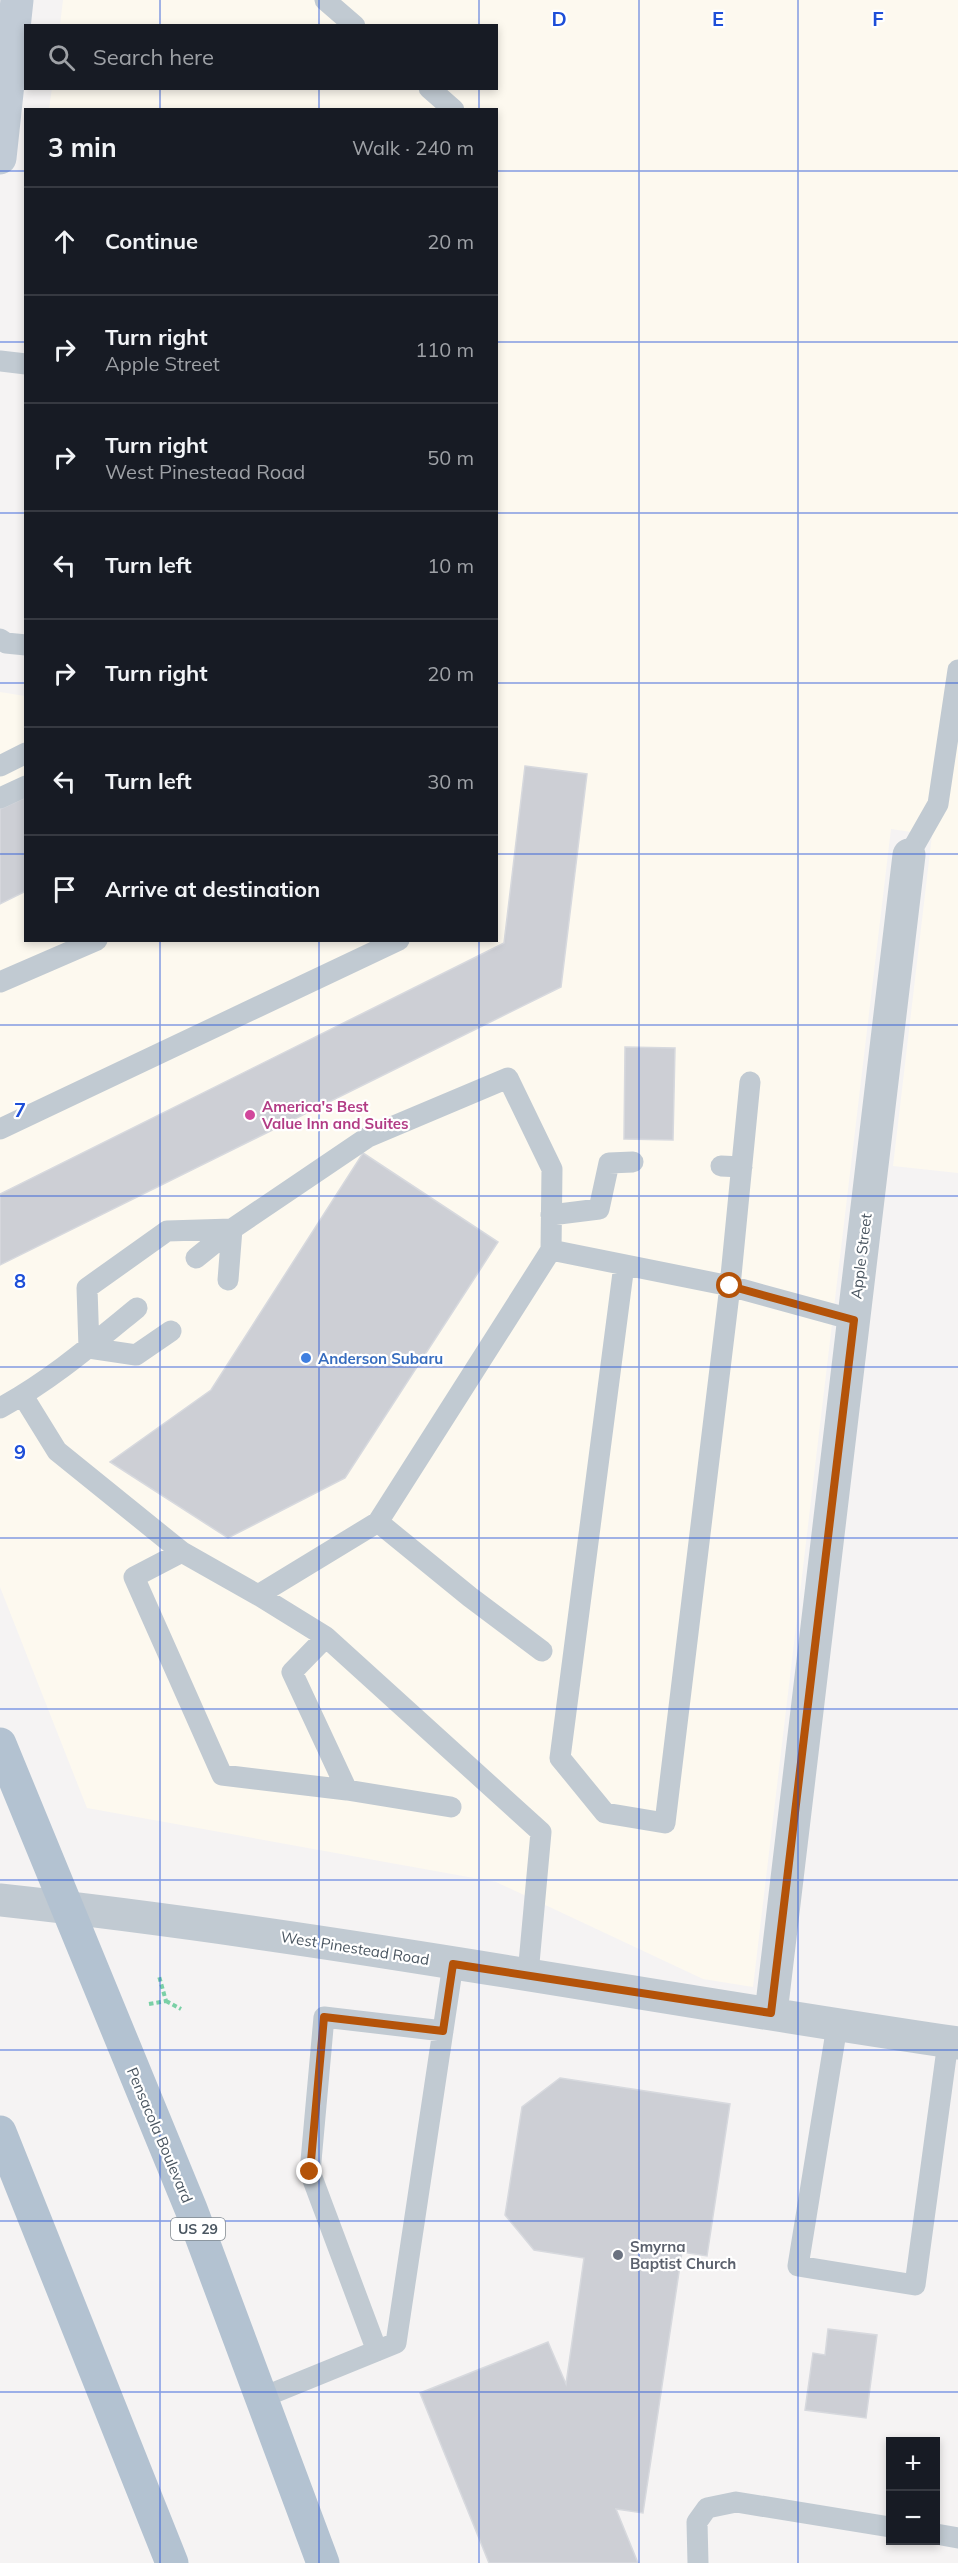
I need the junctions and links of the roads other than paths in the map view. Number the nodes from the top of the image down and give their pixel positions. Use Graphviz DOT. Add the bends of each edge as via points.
graph roads {
  1 [pos="17,0"];
  2 [pos="325,0"];
  3 [pos="353,24"];
  4 [pos="431,90"];
  5 [pos="452,108"];
  6 [pos="0,158"];
  7 [pos="0,361"];
  8 [pos="24,364"];
  9 [pos="0,639"];
  10 [pos="24,645"];
  11 [pos="958,670"];
  12 [pos="24,754"];
  13 [pos="0,766"];
  14 [pos="24,787"];
  15 [pos="0,798"];
  16 [pos="909,855"];
  17 [pos="395,942"];
  18 [pos="87,943"];
  19 [pos="0,982"];
  20 [pos="750,1083"];
  21 [pos="0,1129"];
  22 [pos="633,1162"];
  23 [pos="721,1166"];
  24 [pos="742,1167"];
  25 [pos="551,1215"];
  26 [pos="232,1229"];
  27 [pos="551,1250"];
  28 [pos="196,1258"];
  29 [pos="624,1265"];
  30 [pos="228,1280"];
  31 [pos="730,1286"];
  32 [pos="137,1308"];
  33 [pos="854,1320"];
  34 [pos="171,1331"];
  35 [pos="89,1348"];
  36 [pos="23,1395"];
  37 [pos="0,1408"];
  38 [pos="378,1522"];
  39 [pos="182,1552"];
  40 [pos="258,1595"];
  41 [pos="326,1637"];
  42 [pos="543,1651"];
  43 [pos="0,1744"];
  44 [pos="347,1790"];
  45 [pos="451,1807"];
  46 [pos="0,1900"];
  47 [pos="65,1907"];
  48 [pos="453,1964"];
  49 [pos="528,1974"];
  50 [pos="771,2013"];
  51 [pos="837,2026"];
  52 [pos="443,2031"];
  53 [pos="953,2043"];
  54 [pos="0,2132"];
  55 [pos="376,2351"];
  56 [pos="261,2398"];
  57 [pos="886,2526"];
  58 [pos="940,2535"];
  59 [pos="958,2538"];
  60 [pos="314,2561"];
  61 [pos="172,2563"];
  62 [pos="698,2563"];
  1 -- 6 [label="main road"];
  2 -- 3 [label="lane"];
  4 -- 5 [label="lane"];
  7 -- 8 [label="lane"];
  9 -- 10 [label="lane"];
  11 -- 16 [label="lane" via="938,804"];
  12 -- 13 [label="lane"];
  14 -- 15 [label="lane"];
  16 -- 33 [label="street, Apple Street"];
  17 -- 21 [label="lane"];
  18 -- 19 [label="lane"];
  20 -- 24 [label="lane"];
  22 -- 25 [label="lane" via="609,1163 599,1209"];
  23 -- 24 [label="lane"];
  24 -- 31 [label="lane"];
  25 -- 26 [label="lane" via="552,1169 508,1078 368,1137"];
  25 -- 27 [label="lane"];
  26 -- 28 [label="lane"];
  26 -- 30 [label="lane"];
  26 -- 35 [label="lane" via="167,1231 87,1288"];
  27 -- 29 [label="lane"];
  27 -- 38 [label="lane"];
  29 -- 31 [label="lane"];
  29 -- 31 [label="lane" via="560,1758 604,1813 665,1823"];
  31 -- 33 [label="lane"];
  32 -- 35 [label="lane"];
  33 -- 50 [label="street, Apple Street"];
  34 -- 35 [label="lane" via="136,1355"];
  35 -- 36 [label="lane"];
  36 -- 37 [label="lane"];
  36 -- 39 [label="lane" via="57,1451"];
  38 -- 40 [label="lane"];
  38 -- 42 [label="lane"];
  39 -- 40 [label="lane"];
  39 -- 44 [label="lane" via="134,1577 222,1775"];
  40 -- 41 [label="lane"];
  41 -- 44 [label="lane" via="292,1672"];
  41 -- 49 [label="lane" via="541,1832"];
  43 -- 47 [label="main road, Pensacola Boulevard / US 29"];
  44 -- 45 [label="lane"];
  46 -- 47 [label="street, West Pinestead Road"];
  47 -- 48 [label="street, West Pinestead Road"];
  47 -- 56 [label="main road, Pensacola Boulevard / US 29" via="190,2209"];
  48 -- 49 [label="street, West Pinestead Road"];
  48 -- 52 [label="lane"];
  49 -- 50 [label="street, West Pinestead Road"];
  50 -- 51 [label="street, West Pinestead Road"];
  51 -- 53 [label="street, West Pinestead Road"];
  51 -- 53 [label="lane" via="798,2266 915,2285"];
  52 -- 55 [label="lane" via="396,2343"];
  52 -- 55 [label="lane" via="324,2017 310,2172"];
  54 -- 61 [label="main road"];
  55 -- 56 [label="lane"];
  56 -- 60 [label="main road, Pensacola Boulevard / US 29"];
  57 -- 62 [label="lane" via="736,2502 707,2508 697,2522"];
  58 -- 59 [label="lane"];
}
